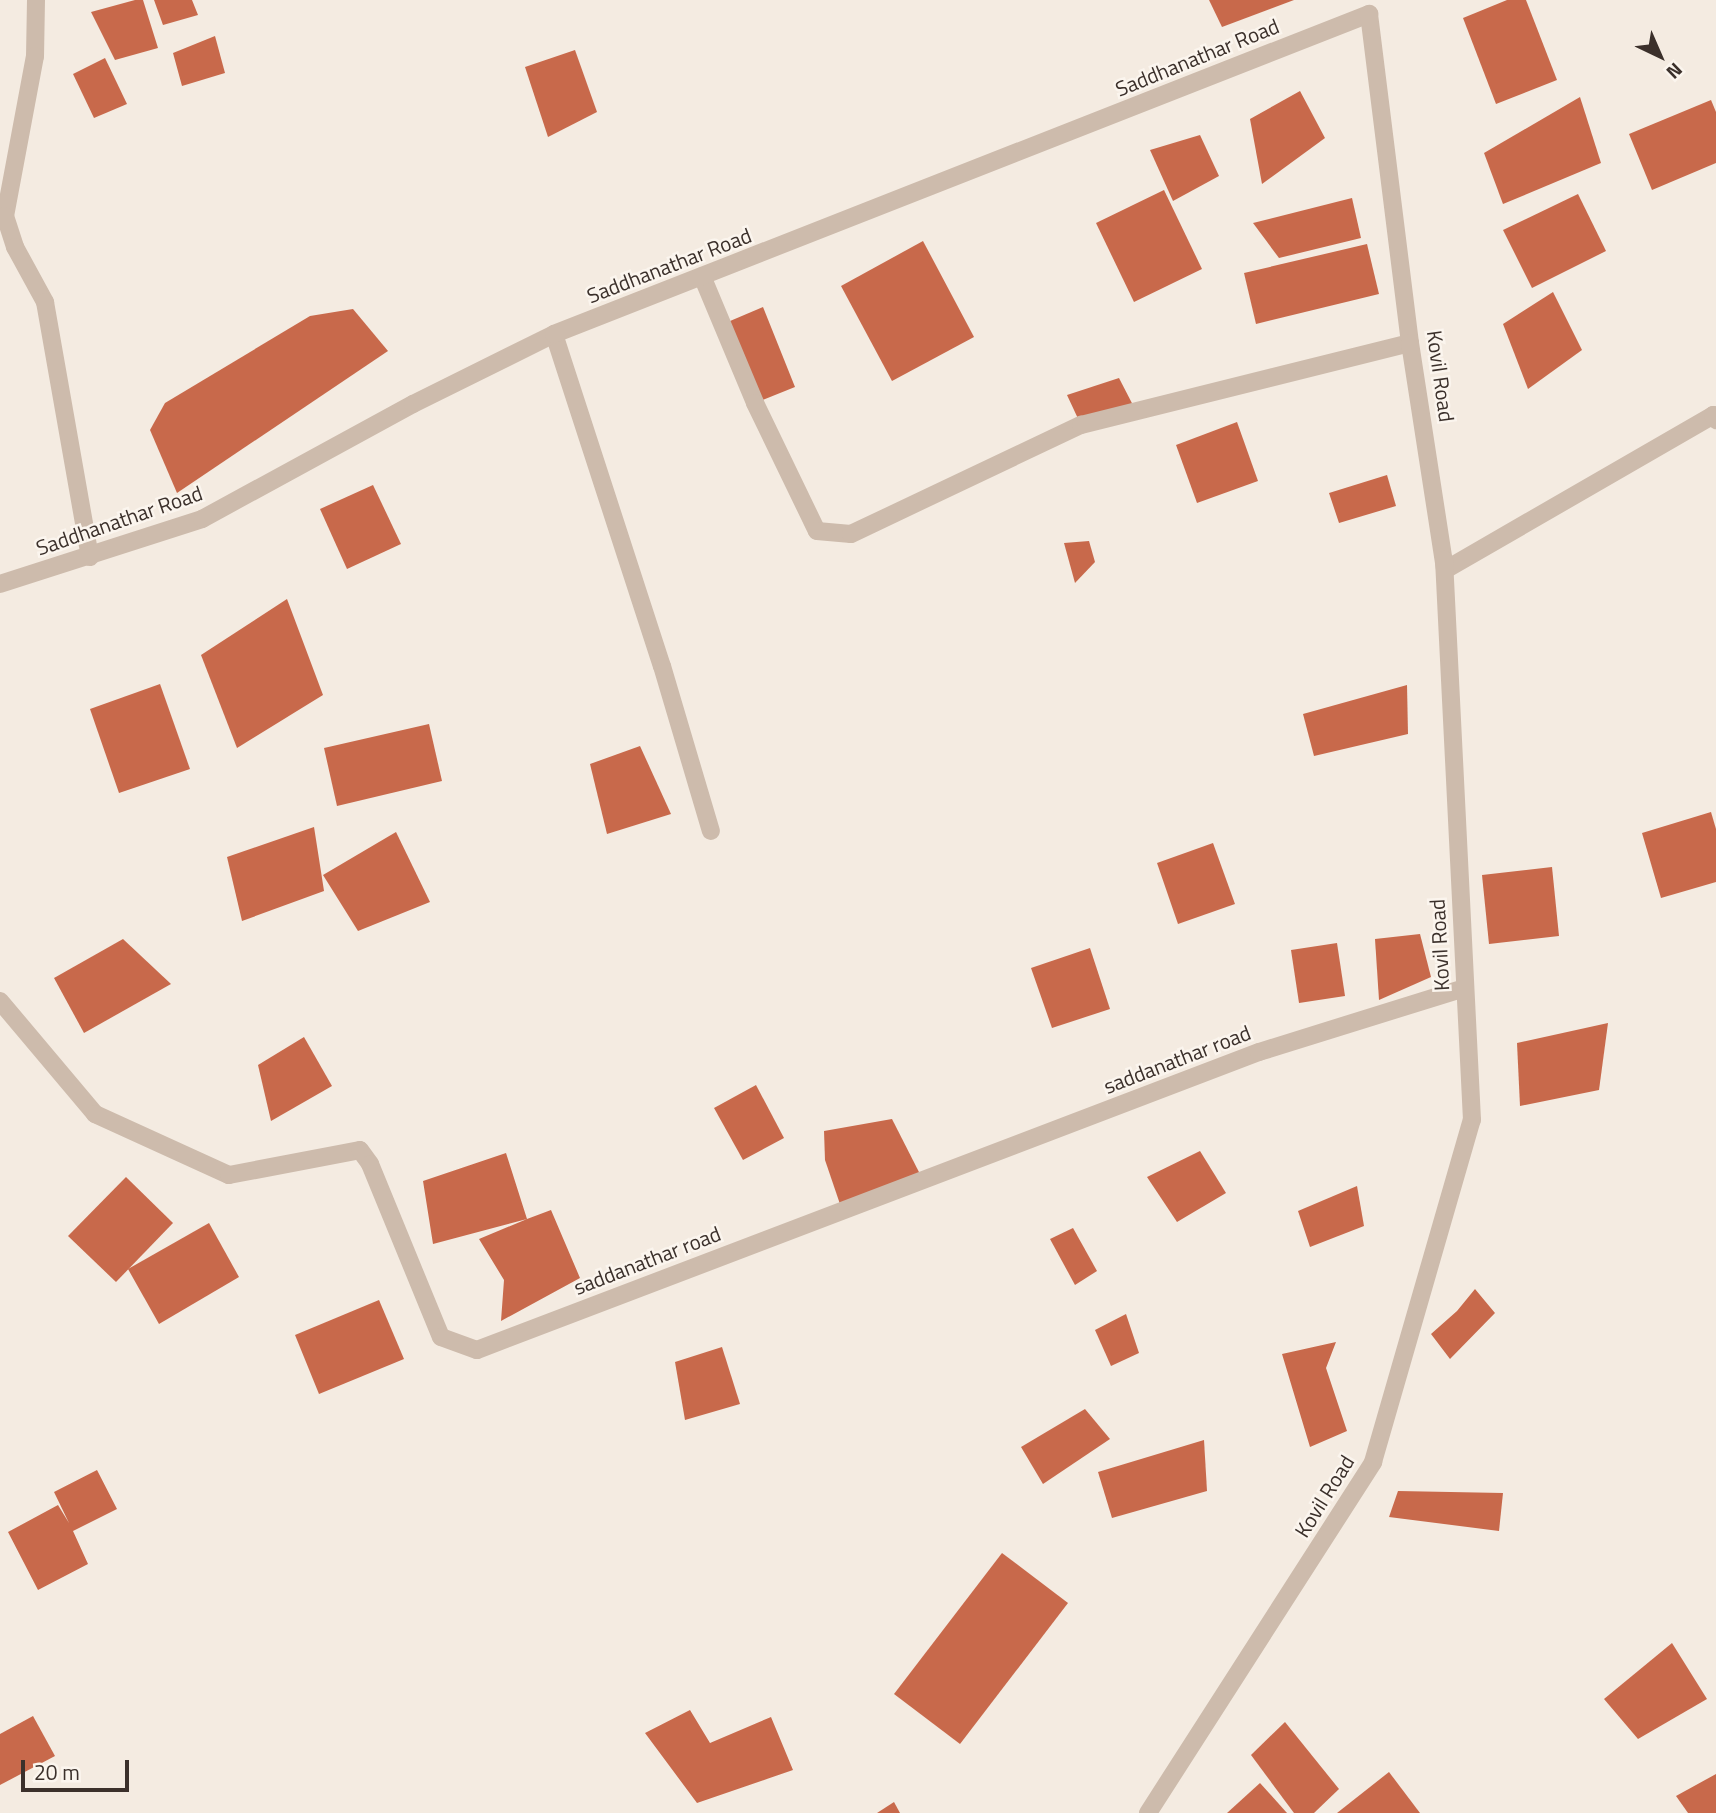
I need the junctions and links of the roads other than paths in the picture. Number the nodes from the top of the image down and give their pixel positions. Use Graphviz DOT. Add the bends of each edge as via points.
graph roads {
  1 [pos="36,0"];
  2 [pos="1367,7"];
  3 [pos="702,276"];
  4 [pos="554,334"];
  5 [pos="1410,343"];
  6 [pos="1716,420"];
  7 [pos="90,556"];
  8 [pos="1445,570"];
  9 [pos="0,584"];
  10 [pos="710,831"];
  11 [pos="1464,988"];
  12 [pos="0,1001"];
  13 [pos="1148,1813"];
  1 -- 7 [label="street" via="35,56 5,216 15,247 45,302"];
  2 -- 3 [label="street, Saddhanathar Road"];
  2 -- 5 [label="street"];
  2 -- 8 [label="street, Kovil Road"];
  3 -- 4 [label="street, Saddhanathar Road"];
  3 -- 5 [label="street" via="755,403 817,531 850,534 1081,425"];
  4 -- 7 [label="street, Saddhanathar Road" via="413,404 202,519"];
  4 -- 10 [label="street" via="662,666"];
  5 -- 8 [label="street"];
  6 -- 8 [label="street" via="1713,415"];
  7 -- 9 [label="street, Saddhanathar Road"];
  8 -- 11 [label="street, Kovil Road"];
  11 -- 12 [label="street, saddanathar road" via="1259,1052 477,1350 441,1337 370,1164 360,1150 229,1175 95,1114"];
  11 -- 13 [label="street, Kovil Road" via="1472,1119 1373,1462"];
}
